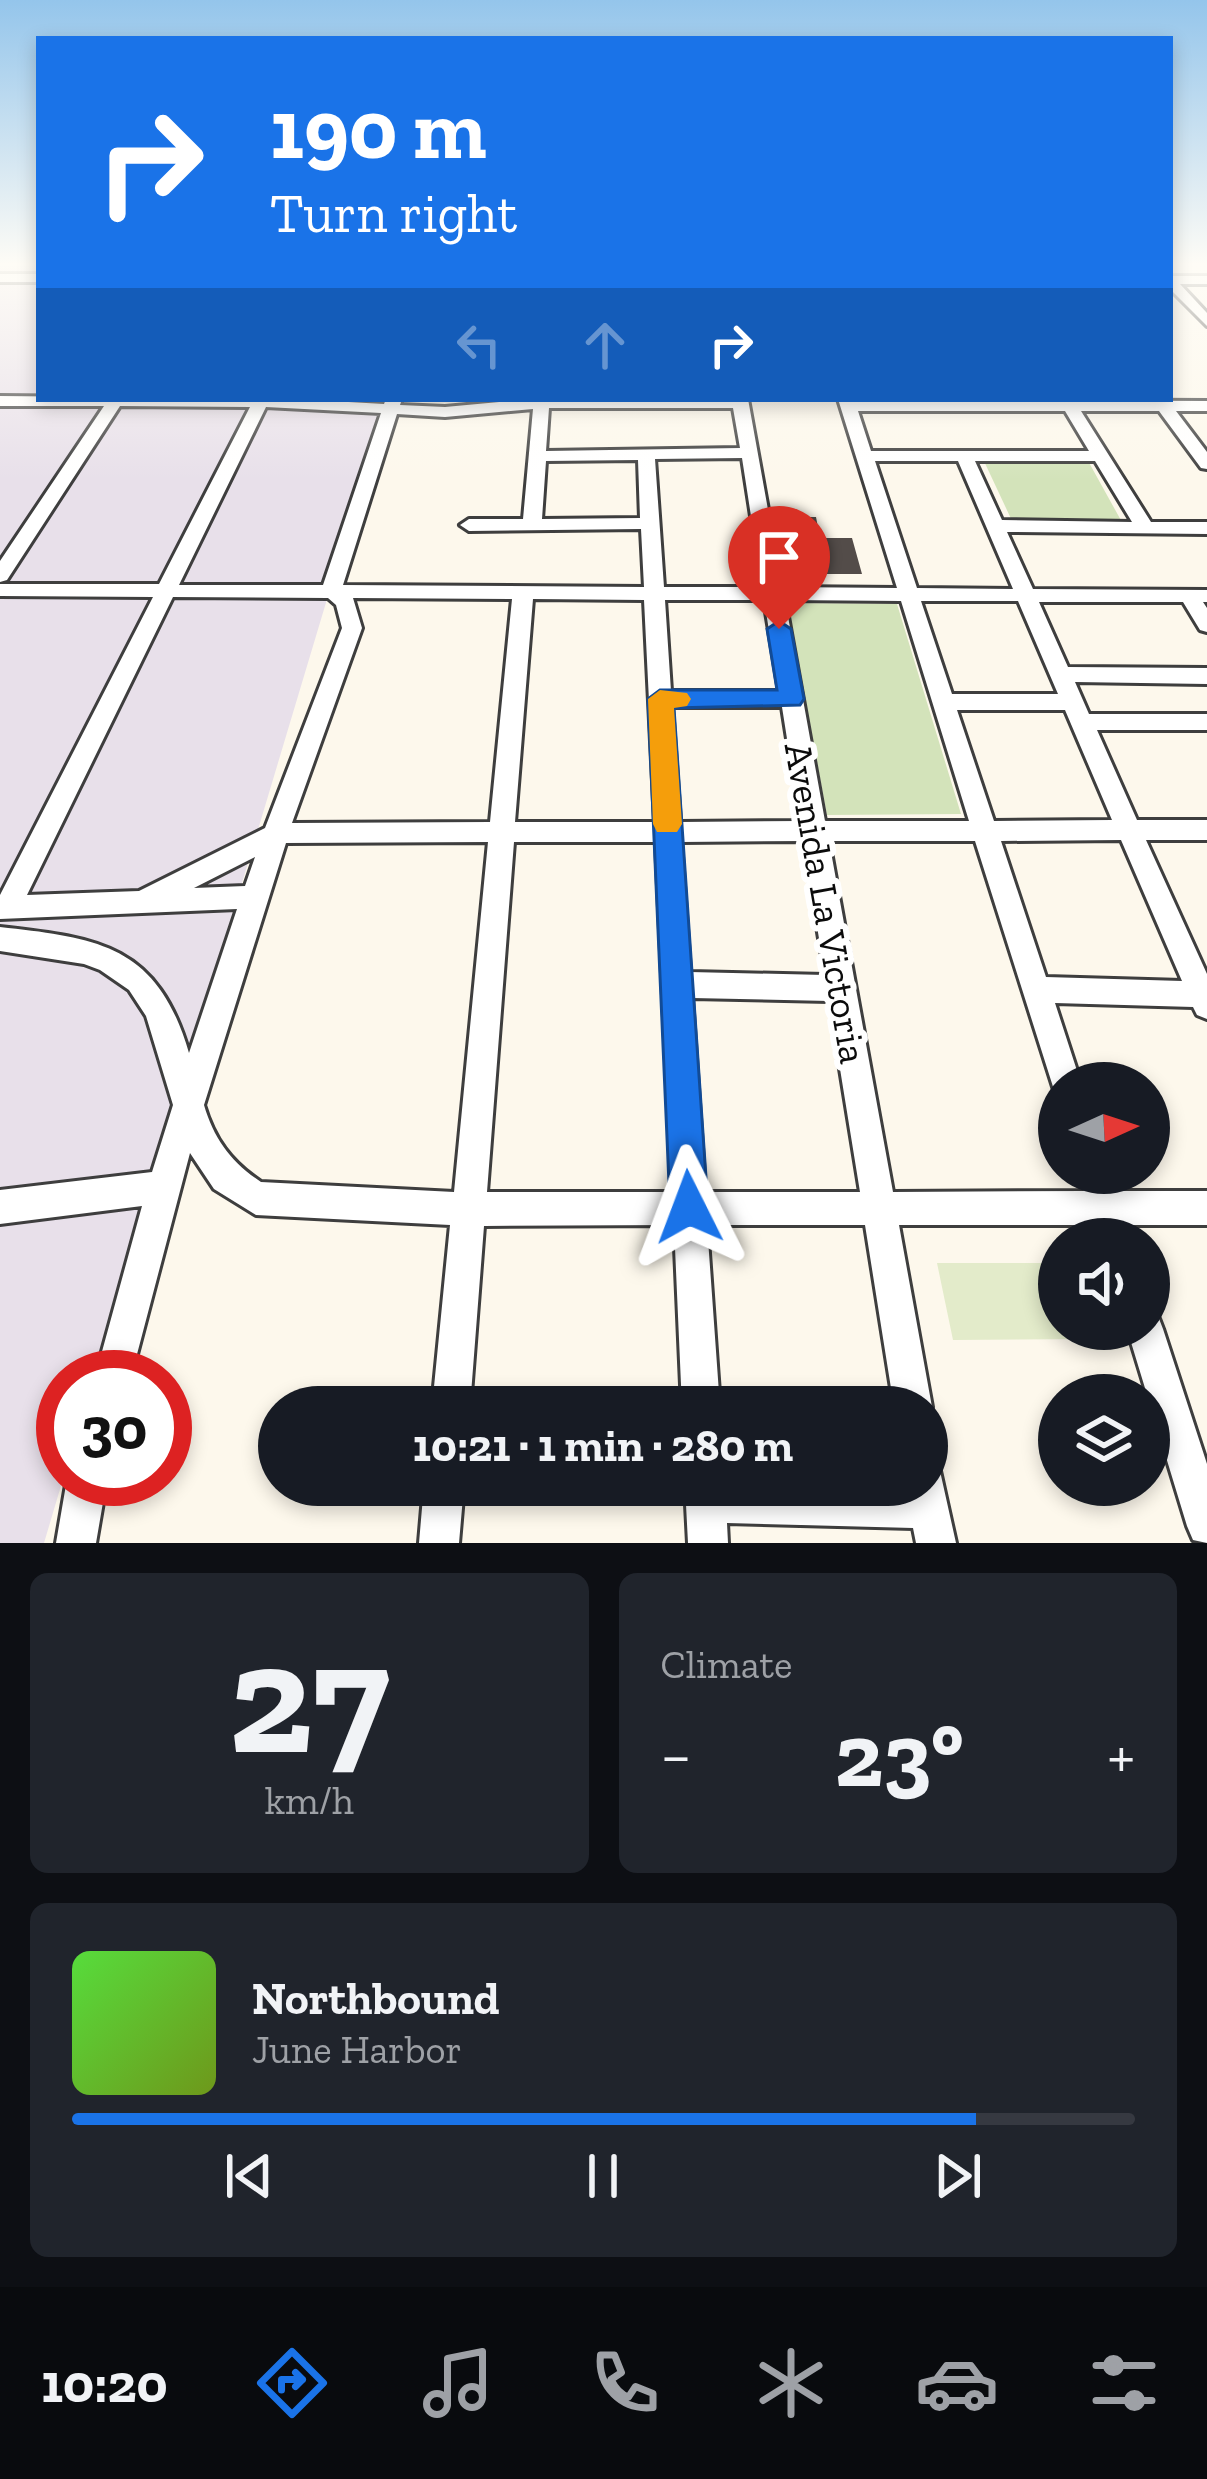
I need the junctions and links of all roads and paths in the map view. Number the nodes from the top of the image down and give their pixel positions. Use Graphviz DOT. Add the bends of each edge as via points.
graph roads {
  1 [pos="0,400"];
  2 [pos="36,400"];
  3 [pos="115,402"];
  4 [pos="261,402"];
  5 [pos="349,402"];
  6 [pos="533,402"];
  7 [pos="542,402"];
  8 [pos="740,402"];
  9 [pos="1068,402"];
  10 [pos="1161,402"];
  11 [pos="393,403"];
  12 [pos="847,403"];
  13 [pos="1207,406"];
  14 [pos="749,453"];
  15 [pos="646,454"];
  16 [pos="537,456"];
  17 [pos="864,456"];
  18 [pos="964,456"];
  19 [pos="1101,456"];
  20 [pos="1207,464"];
  21 [pos="650,523"];
  22 [pos="469,525"];
  23 [pos="532,525"];
  24 [pos="996,526"];
  25 [pos="1144,528"];
  26 [pos="1207,528"];
  27 [pos="0,576"];
  28 [pos="167,587"];
  29 [pos="0,590"];
  30 [pos="331,590"];
  31 [pos="523,594"];
  32 [pos="654,594"];
  33 [pos="773,594"];
  34 [pos="909,595"];
  35 [pos="1026,595"];
  36 [pos="1198,596"];
  37 [pos="1207,625"];
  38 [pos="1061,674"];
  39 [pos="1207,676"];
  40 [pos="660,699"];
  41 [pos="791,699"];
  42 [pos="944,702"];
  43 [pos="1078,712"];
  44 [pos="1207,722"];
  45 [pos="985,830"];
  46 [pos="1130,830"];
  47 [pos="1207,830"];
  48 [pos="814,831"];
  49 [pos="502,832"];
  50 [pos="668,832"];
  51 [pos="279,833"];
  52 [pos="256,897"];
  53 [pos="146,899"];
  54 [pos="3,908"];
  55 [pos="0,939"];
  56 [pos="1196,955"];
  57 [pos="676,985"];
  58 [pos="840,988"];
  59 [pos="1036,990"];
  60 [pos="1204,1000"];
  61 [pos="1059,1062"];
  62 [pos="189,1103"];
  63 [pos="160,1187"];
  64 [pos="878,1206"];
  65 [pos="0,1207"];
  66 [pos="689,1207"];
  67 [pos="1207,1208"];
  68 [pos="468,1209"];
  69 [pos="1042,1218"];
  70 [pos="1143,1218"];
  71 [pos="120,1350"];
  72 [pos="1152,1350"];
  73 [pos="453,1386"];
  74 [pos="700,1386"];
  75 [pos="909,1386"];
  76 [pos="82,1506"];
  77 [pos="442,1506"];
  78 [pos="1205,1509"];
  79 [pos="706,1510"];
  80 [pos="931,1512"];
  81 [pos="76,1543"];
  82 [pos="439,1543"];
  1 -- 2 [label="street"];
  3 -- 27 [label="street"];
  4 -- 28 [label="street"];
  5 -- 11 [label="street"];
  6 -- 11 [label="street" via="445,412"];
  7 -- 16 [label="street"];
  8 -- 14 [label="street, Avenida La Victoria"];
  9 -- 10 [label="street"];
  9 -- 12 [label="street"];
  9 -- 19 [label="street"];
  10 -- 13 [label="street"];
  10 -- 20 [label="street"];
  11 -- 30 [label="street"];
  12 -- 17 [label="street"];
  14 -- 15 [label="street"];
  14 -- 33 [label="street, Avenida La Victoria"];
  15 -- 16 [label="street"];
  15 -- 21 [label="street"];
  16 -- 23 [label="street"];
  17 -- 18 [label="street"];
  17 -- 34 [label="street"];
  18 -- 19 [label="street"];
  18 -- 24 [label="street"];
  19 -- 25 [label="street"];
  21 -- 23 [label="street"];
  21 -- 32 [label="street"];
  22 -- 23 [label="street"];
  24 -- 25 [label="street"];
  24 -- 35 [label="street"];
  25 -- 26 [label="street"];
  28 -- 29 [label="street"];
  28 -- 30 [label="street"];
  28 -- 54 [label="street"];
  30 -- 31 [label="street"];
  30 -- 51 [label="street" via="346,603 352,628"];
  31 -- 32 [label="street"];
  31 -- 49 [label="street"];
  32 -- 33 [label="street"];
  32 -- 40 [label="street"];
  33 -- 34 [label="street"];
  33 -- 41 [label="street, Avenida La Victoria"];
  34 -- 35 [label="street"];
  34 -- 42 [label="street"];
  35 -- 36 [label="street"];
  35 -- 38 [label="street"];
  36 -- 37 [label="street"];
  38 -- 39 [label="street"];
  38 -- 43 [label="street"];
  40 -- 41 [label="street"];
  40 -- 50 [label="street"];
  41 -- 48 [label="street, Avenida La Victoria"];
  42 -- 43 [label="street"];
  42 -- 45 [label="street"];
  43 -- 44 [label="street"];
  43 -- 46 [label="street"];
  45 -- 46 [label="street"];
  45 -- 48 [label="street"];
  45 -- 59 [label="street"];
  46 -- 47 [label="street"];
  46 -- 56 [label="street"];
  48 -- 50 [label="street"];
  48 -- 58 [label="street, Avenida La Victoria"];
  49 -- 50 [label="street"];
  49 -- 51 [label="street"];
  49 -- 68 [label="street"];
  50 -- 57 [label="street"];
  51 -- 52 [label="street"];
  51 -- 53 [label="street"];
  52 -- 53 [label="street"];
  52 -- 62 [label="street"];
  53 -- 54 [label="street"];
  55 -- 62 [label="street" via="114,962 156,1001"];
  56 -- 60 [label="street"];
  57 -- 58 [label="street"];
  57 -- 66 [label="street"];
  58 -- 64 [label="street, Avenida La Victoria"];
  59 -- 60 [label="street"];
  59 -- 61 [label="street"];
  62 -- 63 [label="street"];
  62 -- 68 [label="street" via="205,1156 235,1189 256,1198"];
  63 -- 65 [label="street"];
  63 -- 71 [label="street"];
  64 -- 66 [label="street"];
  64 -- 69 [label="street"];
  64 -- 75 [label="street, Avenida La Victoria"];
  66 -- 68 [label="street"];
  66 -- 74 [label="street"];
  67 -- 70 [label="street"];
  68 -- 73 [label="street"];
  72 -- 78 [label="street"];
  76 -- 81 [label="street"];
  77 -- 82 [label="street"];
  79 -- 80 [label="street"];
}
